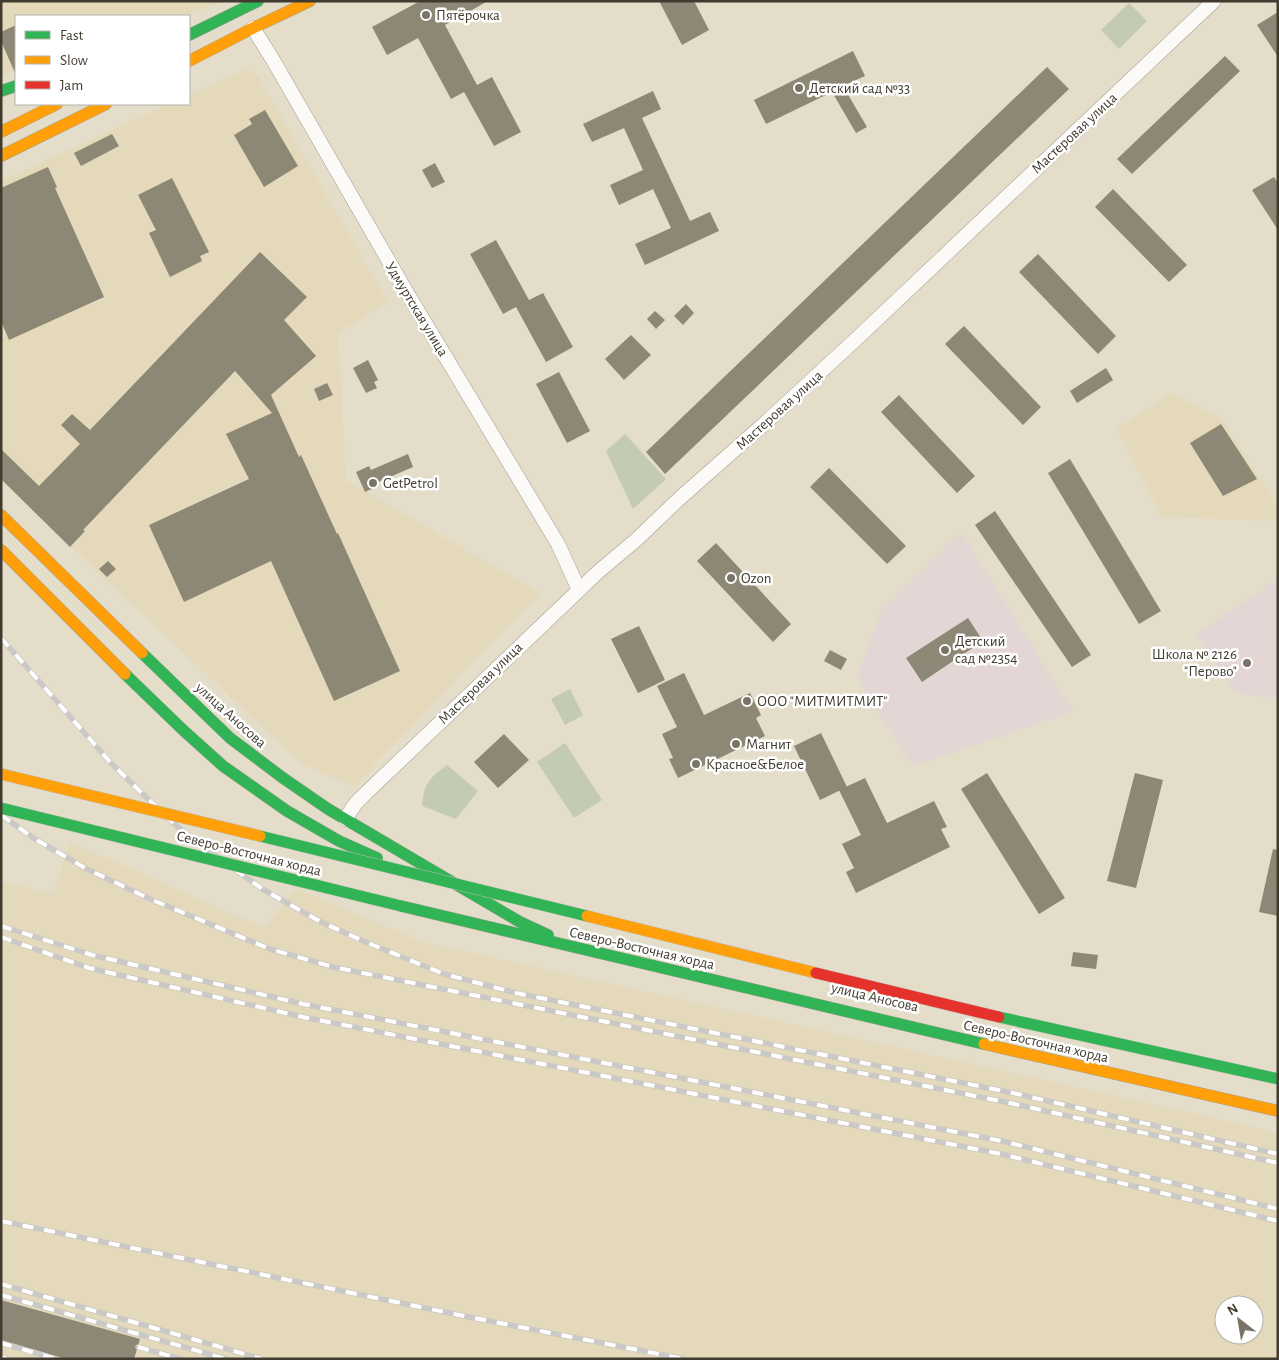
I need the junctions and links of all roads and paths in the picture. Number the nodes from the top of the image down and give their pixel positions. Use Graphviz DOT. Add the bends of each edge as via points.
graph roads {
  1 [pos="258,1"];
  2 [pos="310,1"];
  3 [pos="1214,1"];
  4 [pos="238,10"];
  5 [pos="190,27"];
  6 [pos="254,28"];
  7 [pos="190,35"];
  8 [pos="190,60"];
  9 [pos="15,86"];
  10 [pos="1,91"];
  11 [pos="55,105"];
  12 [pos="104,105"];
  13 [pos="1,132"];
  14 [pos="1,156"];
  15 [pos="1,515"];
  16 [pos="1,550"];
  17 [pos="579,590"];
  18 [pos="1,774"];
  19 [pos="1,808"];
  20 [pos="345,819"];
  21 [pos="411,873"];
  22 [pos="475,895"];
  23 [pos="1278,1080"];
  24 [pos="1278,1104"];
  25 [pos="1278,1111"];
  1 -- 4 [label="main road"];
  2 -- 6 [label="main road"];
  3 -- 17 [label="street, Мастеровая улица" via="853,342"];
  4 -- 5 [label="main road"];
  4 -- 7 [label="main road"];
  6 -- 8 [label="main road"];
  6 -- 17 [label="street, Удмуртская улица" via="406,291 558,544"];
  9 -- 10 [label="main road"];
  11 -- 13 [label="main road"];
  12 -- 14 [label="main road"];
  15 -- 20 [label="main road, улица Аносова" via="230,738 305,794"];
  16 -- 21 [label="main road, Северо-Восточная хорда, bridge" via="138,687 223,766 286,811 339,841"];
  17 -- 20 [label="street, Мастеровая улица" via="366,793"];
  18 -- 21 [label="main road, Северо-Восточная хорда, bridge"];
  19 -- 25 [label="main road, Северо-Восточная хорда, bridge" via="834,1009"];
  20 -- 22 [label="main road, улица Аносова"];
  21 -- 23 [label="main road, Северо-Восточная хорда, bridge" via="863,984"];
  22 -- 23 [label="main road, улица Аносова"];
  22 -- 24 [label="main road, улица Аносова" via="520,922 568,942"];
}
